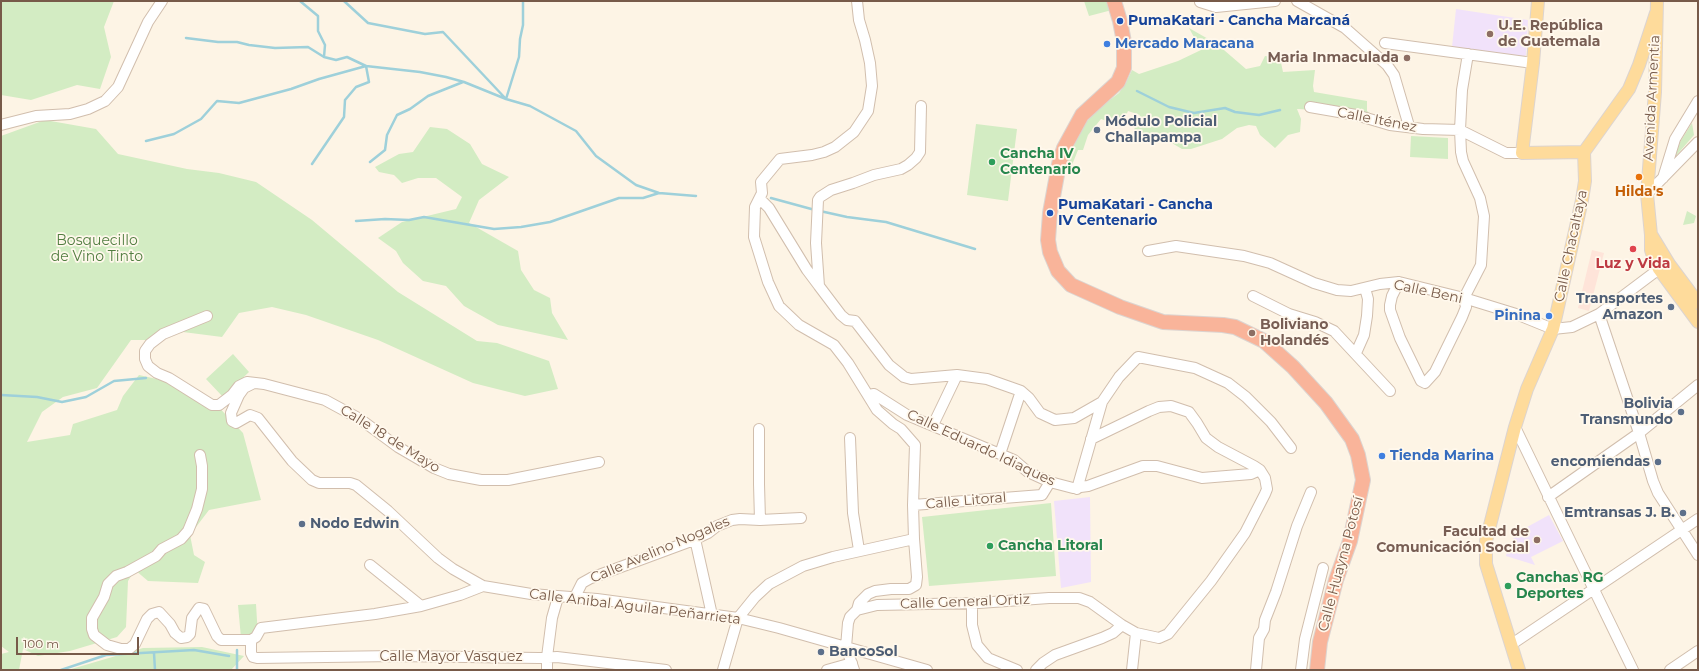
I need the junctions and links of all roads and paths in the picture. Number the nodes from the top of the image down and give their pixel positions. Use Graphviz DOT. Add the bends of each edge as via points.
graph roads {
  1 [pos="162,1"];
  2 [pos="857,1"];
  3 [pos="1114,1"];
  4 [pos="1275,1"];
  5 [pos="1297,1"];
  6 [pos="1538,1"];
  7 [pos="1200,2"];
  8 [pos="1656,7"];
  9 [pos="1386,43"];
  10 [pos="1468,54"];
  11 [pos="1533,64"];
  12 [pos="1698,101"];
  13 [pos="921,106"];
  14 [pos="1310,107"];
  15 [pos="1,125"];
  16 [pos="1409,126"];
  17 [pos="1460,130"];
  18 [pos="1698,142"];
  19 [pos="1584,152"];
  20 [pos="1522,154"];
  21 [pos="1662,178"];
  22 [pos="1647,194"];
  23 [pos="760,199"];
  24 [pos="1148,251"];
  25 [pos="1664,267"];
  26 [pos="1399,282"];
  27 [pos="819,286"];
  28 [pos="1365,288"];
  29 [pos="1253,296"];
  30 [pos="1464,298"];
  31 [pos="1698,303"];
  32 [pos="1599,314"];
  33 [pos="207,316"];
  34 [pos="1698,322"];
  35 [pos="1553,329"];
  36 [pos="1356,353"];
  37 [pos="957,375"];
  38 [pos="254,383"];
  39 [pos="1698,385"];
  40 [pos="1021,391"];
  41 [pos="1390,391"];
  42 [pos="868,395"];
  43 [pos="1102,402"];
  44 [pos="933,426"];
  45 [pos="1515,427"];
  46 [pos="759,429"];
  47 [pos="1639,433"];
  48 [pos="850,438"];
  49 [pos="1091,439"];
  50 [pos="1291,448"];
  51 [pos="1000,454"];
  52 [pos="200,455"];
  53 [pos="599,462"];
  54 [pos="1260,470"];
  55 [pos="1050,482"];
  56 [pos="1077,488"];
  57 [pos="1311,492"];
  58 [pos="1548,497"];
  59 [pos="913,505"];
  60 [pos="801,518"];
  61 [pos="1698,519"];
  62 [pos="760,520"];
  63 [pos="1682,530"];
  64 [pos="914,538"];
  65 [pos="695,539"];
  66 [pos="859,550"];
  67 [pos="1698,555"];
  68 [pos="370,565"];
  69 [pos="1323,568"];
  70 [pos="483,586"];
  71 [pos="1593,590"];
  72 [pos="558,597"];
  73 [pos="575,597"];
  74 [pos="972,603"];
  75 [pos="421,606"];
  76 [pos="857,610"];
  77 [pos="712,615"];
  78 [pos="738,618"];
  79 [pos="1122,626"];
  80 [pos="1136,633"];
  81 [pos="251,640"];
  82 [pos="1512,644"];
  83 [pos="846,648"];
  84 [pos="1698,651"];
  85 [pos="547,657"];
  86 [pos="853,666"];
  87 [pos="547,670"];
  88 [pos="666,670"];
  89 [pos="723,670"];
  90 [pos="827,670"];
  91 [pos="927,670"];
  92 [pos="1016,670"];
  93 [pos="1036,670"];
  94 [pos="1132,670"];
  95 [pos="1256,670"];
  96 [pos="1301,670"];
  97 [pos="1316,670"];
  98 [pos="1519,670"];
  99 [pos="1633,670"];
  100 [pos="1670,670"];
  1 -- 15 [label="street" via="148,22 118,87 105,101 70,114 36,116"];
  2 -- 23 [label="street, Calle Litoral" via="858,20 869,56 872,86 868,111 854,132 835,147 812,155 780,158 761,182"];
  3 -- 97 [label="highway, Calle Huayna Potosí" via="1124,42 1124,68 1115,85 1082,115 1064,148 1050,213 1050,252 1058,271 1071,285 1120,308 1163,322 1235,327 1264,341 1322,398 1352,439 1363,480 1350,541 1336,580 1320,642"];
  4 -- 7 [label="street" via="1216,7"];
  5 -- 16 [label="street" via="1345,28 1387,65 1394,75"];
  6 -- 11 [label="main road"];
  8 -- 19 [label="main road" via="1639,66 1629,89"];
  8 -- 22 [label="main road, Avenida Armentia" via="1655,92"];
  9 -- 10 [label="street"];
  10 -- 11 [label="street"];
  10 -- 17 [label="street" via="1462,90"];
  11 -- 20 [label="main road"];
  12 -- 21 [label="street" via="1675,139"];
  13 -- 27 [label="street" via="920,152 916,158 896,171 874,175 831,190 818,200 816,243"];
  14 -- 16 [label="street, Calle Iténez" via="1356,115 1390,125"];
  16 -- 17 [label="street, Calle Iténez"];
  17 -- 20 [label="street, Calle Iténez" via="1506,153"];
  17 -- 30 [label="street" via="1463,161 1480,198 1484,216 1481,265"];
  18 -- 21 [label="street"];
  19 -- 20 [label="main road, Calle Iténez"];
  19 -- 35 [label="main road, Calle Chacaltaya" via="1585,181 1582,200"];
  21 -- 22 [label="street"];
  22 -- 25 [label="main road, Avenida Armentia" via="1654,260"];
  23 -- 27 [label="street" via="769,208"];
  23 -- 42 [label="street, Calle Litoral" via="755,207 754,237 773,296 789,317 834,346"];
  24 -- 28 [label="street, Calle Beni" via="1176,246 1244,256 1270,263 1328,288 1351,291"];
  25 -- 31 [label="main road"];
  25 -- 32 [label="street, Calle Beni"];
  25 -- 34 [label="main road"];
  26 -- 28 [label="street, Calle Beni"];
  26 -- 30 [label="street, Calle Beni"];
  26 -- 30 [label="street" via="1392,296 1390,310 1400,338 1423,383 1435,372 1462,317 1466,307"];
  27 -- 37 [label="street" via="841,315 847,320 855,321 889,365 904,377 911,379"];
  28 -- 36 [label="street" via="1368,299 1367,316 1364,335"];
  29 -- 36 [label="street" via="1289,314 1327,326"];
  30 -- 35 [label="street, Calle Beni"];
  32 -- 35 [label="street, Calle Beni" via="1572,328"];
  32 -- 47 [label="street"];
  33 -- 38 [label="street" via="168,331 154,341 145,351 148,366 212,405 219,405 239,386 247,382"];
  35 -- 45 [label="main road, Calle Chacaltaya" via="1527,389"];
  36 -- 41 [label="street"];
  37 -- 40 [label="street" via="987,379"];
  37 -- 44 [label="street"];
  38 -- 53 [label="street, Calle 18 de Mayo" via="331,402 434,468 465,478 494,482"];
  38 -- 70 [label="street, Calle Anibal Aguilar Peñarrieta" via="244,388 239,395 231,413 232,421 236,423 250,415 258,418 292,461 312,480 319,483 356,485 438,558"];
  39 -- 47 [label="street"];
  40 -- 43 [label="street" via="1040,413 1055,420 1074,418"];
  40 -- 51 [label="street"];
  42 -- 44 [label="street, Calle Eduardo Idiaques" via="874,394 907,415"];
  42 -- 59 [label="street, Calle Litoral" via="877,410 901,429 915,445"];
  43 -- 49 [label="street"];
  43 -- 50 [label="street" via="1119,377 1138,357 1195,368 1228,384 1251,402"];
  44 -- 51 [label="street, Calle Eduardo Idiaques"];
  45 -- 58 [label="street"];
  45 -- 82 [label="main road, Calle Chacaltaya" via="1485,553 1490,582"];
  46 -- 62 [label="street"];
  47 -- 58 [label="street"];
  47 -- 63 [label="street" via="1658,493"];
  48 -- 66 [label="street" via="853,513"];
  49 -- 54 [label="street" via="1149,411 1171,406 1189,412 1206,438"];
  49 -- 56 [label="street"];
  51 -- 55 [label="street, Calle Eduardo Idiaques" via="1014,460 1028,472"];
  52 -- 81 [label="street" via="202,489 188,531 156,556 116,576 108,584 92,618 92,629 94,636 107,645 121,649 129,648 135,644 152,614 159,612 181,638 190,634 194,613 199,608 204,608 221,640"];
  54 -- 56 [label="street, Calle Eduardo Idiaques" via="1251,474 1202,478 1157,466 1143,466"];
  54 -- 80 [label="street, Calle General Ortiz" via="1266,484 1266,494 1245,533 1211,581 1168,634 1159,638"];
  55 -- 56 [label="street, Calle Eduardo Idiaques"];
  55 -- 59 [label="street, Calle Litoral" via="1042,495"];
  57 -- 95 [label="street" via="1259,638"];
  58 -- 71 [label="street"];
  59 -- 64 [label="street"];
  60 -- 62 [label="street, Calle Avelino Nogales"];
  61 -- 63 [label="street"];
  62 -- 65 [label="street, Calle Avelino Nogales" via="732,520"];
  63 -- 67 [label="street"];
  63 -- 71 [label="street"];
  64 -- 66 [label="street"];
  64 -- 76 [label="street" via="916,585 909,589 875,591 862,598"];
  65 -- 73 [label="street, Calle Avelino Nogales" via="591,578 582,583"];
  65 -- 77 [label="street"];
  66 -- 78 [label="street" via="804,566 769,584"];
  68 -- 75 [label="street"];
  69 -- 96 [label="street" via="1305,639"];
  70 -- 72 [label="street, Calle Anibal Aguilar Peñarrieta"];
  70 -- 75 [label="street" via="460,596"];
  71 -- 82 [label="street"];
  71 -- 99 [label="street"];
  72 -- 73 [label="street, Calle Anibal Aguilar Peñarrieta"];
  72 -- 85 [label="street" via="552,618"];
  73 -- 77 [label="street, Calle Anibal Aguilar Peñarrieta"];
  74 -- 76 [label="street, Calle General Ortiz" via="877,605"];
  74 -- 79 [label="street, Calle General Ortiz" via="1079,598 1090,602"];
  74 -- 92 [label="street" via="972,625 977,645 988,658"];
  75 -- 81 [label="street" via="261,628"];
  76 -- 83 [label="street" via="850,617"];
  77 -- 78 [label="street, Calle Anibal Aguilar Peñarrieta"];
  78 -- 83 [label="street, Calle Anibal Aguilar Peñarrieta"];
  78 -- 89 [label="street"];
  79 -- 80 [label="street, Calle General Ortiz"];
  79 -- 93 [label="street" via="1102,638 1055,655"];
  80 -- 94 [label="street"];
  81 -- 85 [label="street, Calle Mayor Vasquez" via="251,653 257,658"];
  82 -- 98 [label="main road, Calle Chacaltaya"];
  83 -- 86 [label="street"];
  83 -- 91 [label="street, Calle Anibal Aguilar Peñarrieta"];
  84 -- 100 [label="street"];
  85 -- 87 [label="street"];
  85 -- 88 [label="street, Calle Mayor Vasquez"];
  86 -- 90 [label="street"];
}
